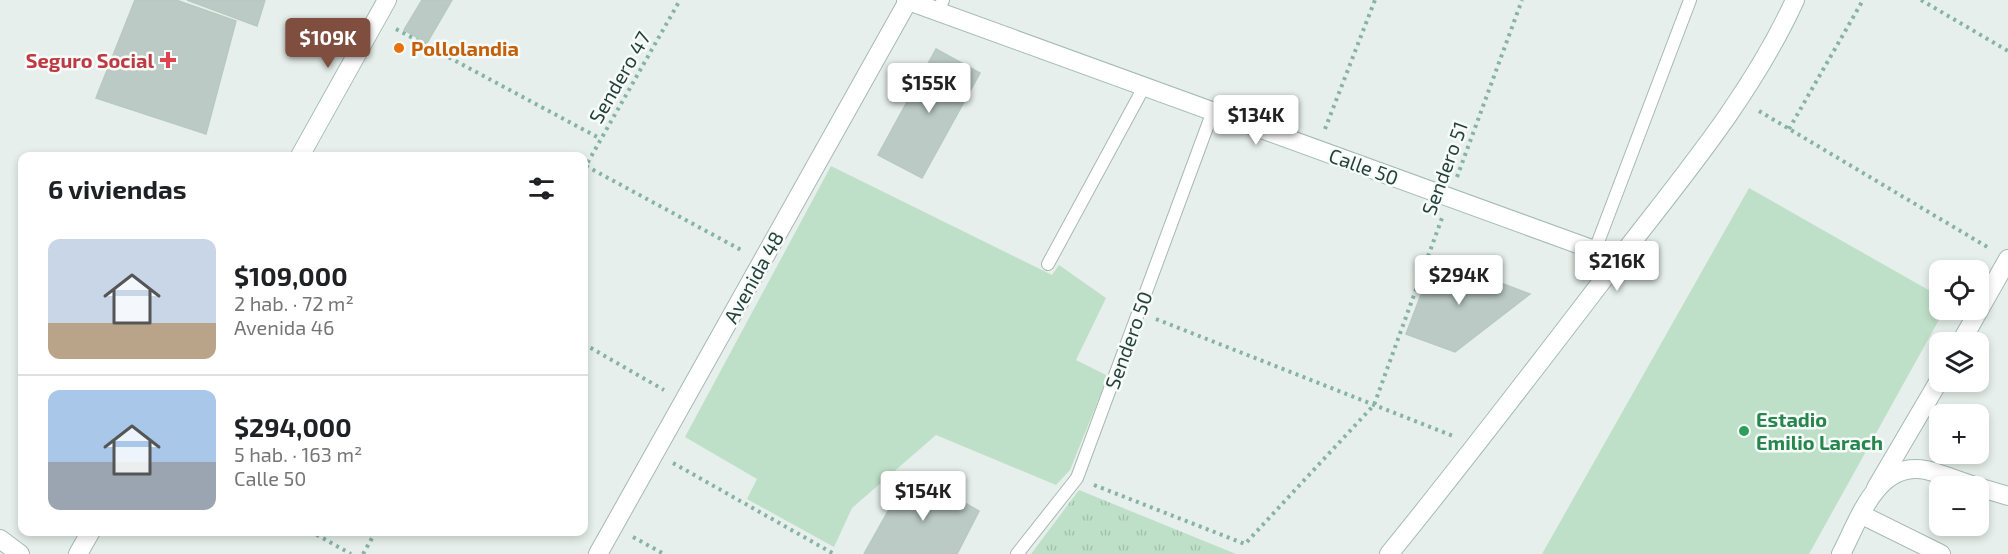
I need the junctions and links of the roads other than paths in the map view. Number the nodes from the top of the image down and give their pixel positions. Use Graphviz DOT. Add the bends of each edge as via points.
graph roads {
  1 [pos="387,0"];
  2 [pos="907,0"];
  3 [pos="1690,0"];
  4 [pos="1795,0"];
  5 [pos="940,6"];
  6 [pos="1144,87"];
  7 [pos="1213,111"];
  8 [pos="302,152"];
  9 [pos="1595,250"];
  10 [pos="1619,259"];
  11 [pos="2008,259"];
  12 [pos="1048,264"];
  13 [pos="1967,332"];
  14 [pos="1932,392"];
  15 [pos="1943,476"];
  16 [pos="1876,488"];
  17 [pos="1989,490"];
  18 [pos="2008,496"];
  19 [pos="1862,515"];
  20 [pos="88,536"];
  21 [pos="0,539"];
  22 [pos="1021,553"];
  23 [pos="20,554"];
  24 [pos="78,554"];
  25 [pos="598,554"];
  26 [pos="1389,554"];
  27 [pos="1841,554"];
  28 [pos="1941,554"];
  1 -- 8 [label="street"];
  2 -- 5 [label="street, Calle 50"];
  2 -- 25 [label="street, Avenida 48"];
  3 -- 9 [label="lane"];
  4 -- 10 [label="street" via="1774,46 1719,130"];
  5 -- 6 [label="street, Calle 50"];
  6 -- 7 [label="street, Calle 50"];
  6 -- 12 [label="lane"];
  7 -- 9 [label="street, Calle 50"];
  7 -- 22 [label="lane, Sendero 50" via="1077,478"];
  9 -- 10 [label="street, Calle 50"];
  10 -- 26 [label="street"];
  11 -- 13 [label="street"];
  14 -- 16 [label="street"];
  15 -- 16 [label="street" via="1910,469 1892,474"];
  16 -- 19 [label="street"];
  17 -- 18 [label="street"];
  19 -- 27 [label="street"];
  19 -- 28 [label="street"];
  20 -- 24 [label="street"];
  21 -- 23 [label="street"];
}
